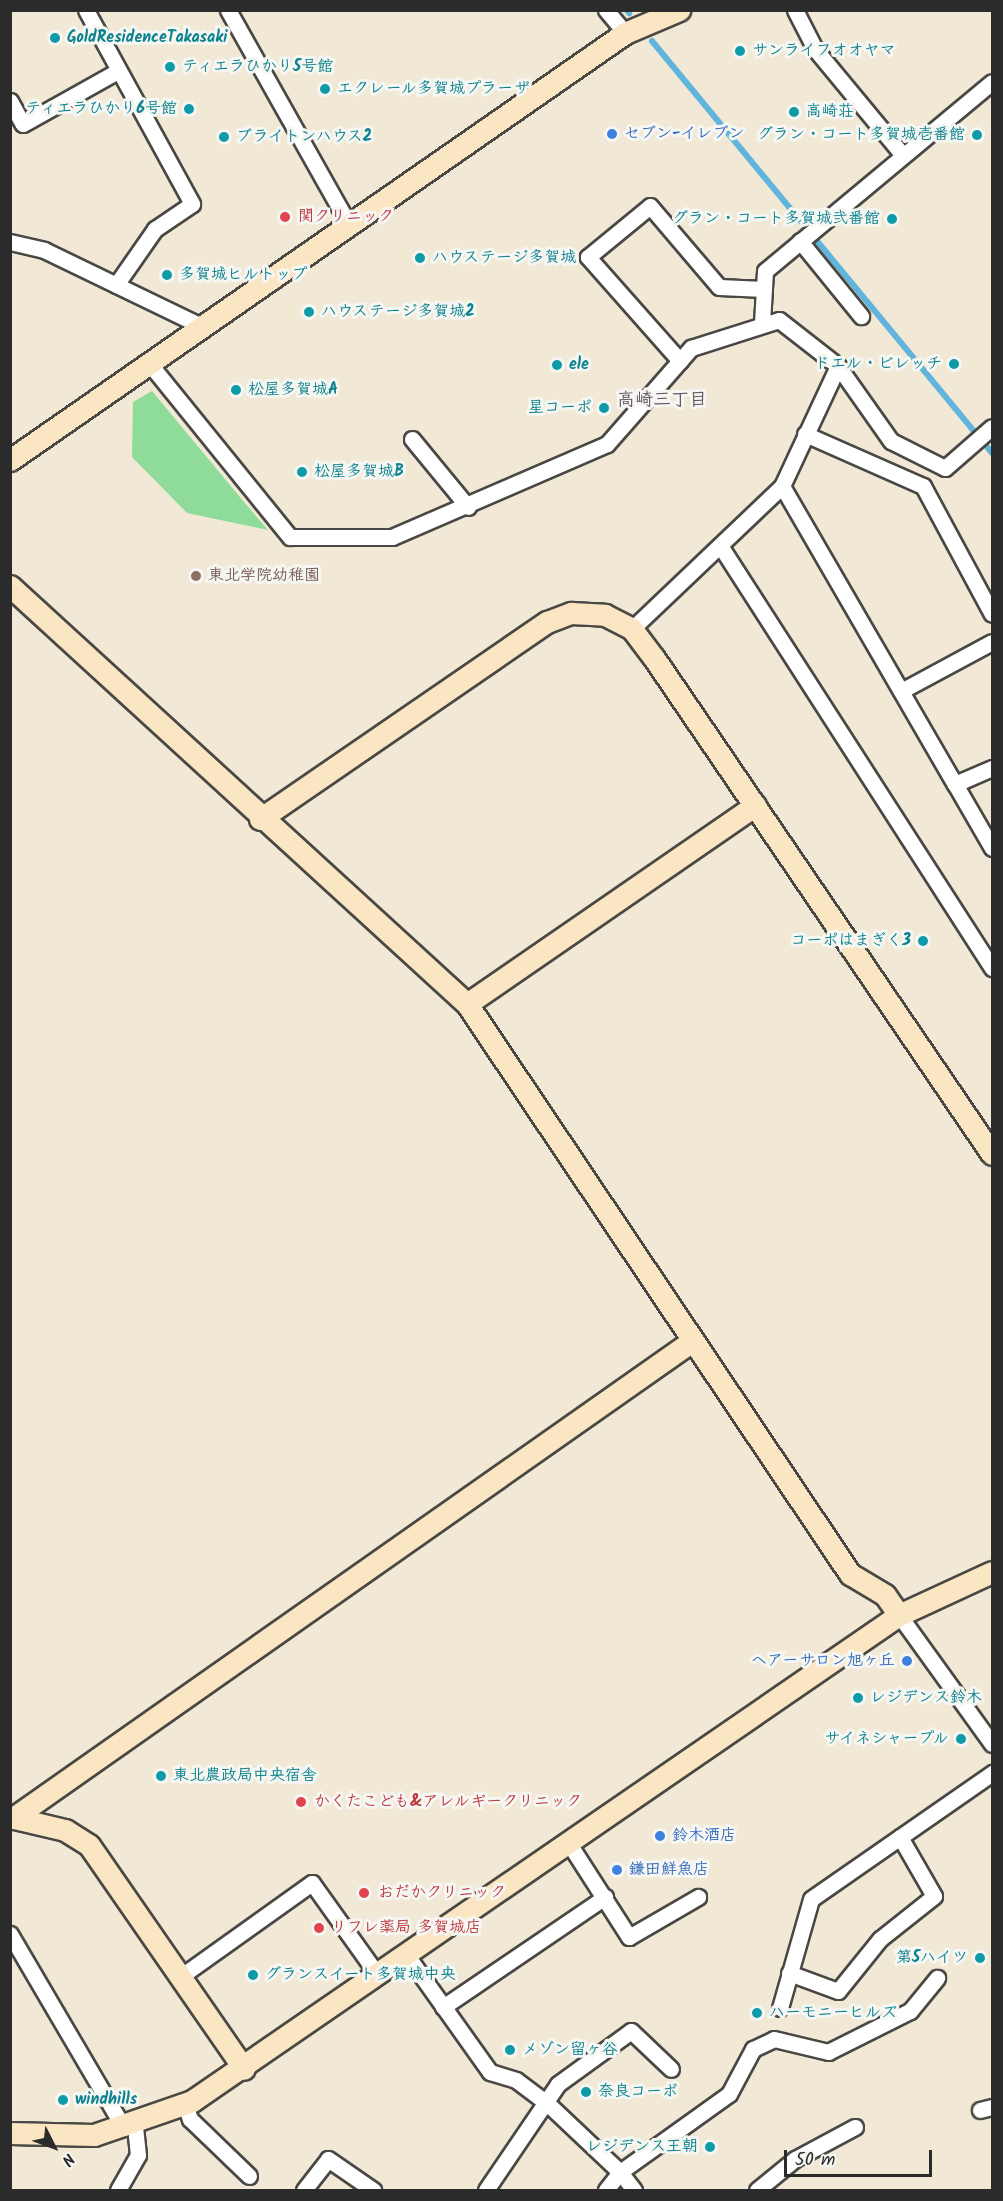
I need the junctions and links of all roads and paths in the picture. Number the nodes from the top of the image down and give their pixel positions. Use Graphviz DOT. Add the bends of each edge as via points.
graph roads {
  1 [pos="86,10"];
  2 [pos="228,10"];
  3 [pos="606,10"];
  4 [pos="679,10"];
  5 [pos="795,10"];
  6 [pos="625,33"];
  7 [pos="118,71"];
  8 [pos="993,82"];
  9 [pos="10,101"];
  10 [pos="903,154"];
  11 [pos="349,225"];
  12 [pos="807,234"];
  13 [pos="10,242"];
  14 [pos="116,285"];
  15 [pos="764,289"];
  16 [pos="861,316"];
  17 [pos="762,323"];
  18 [pos="203,327"];
  19 [pos="680,361"];
  20 [pos="149,363"];
  21 [pos="838,366"];
  22 [pos="805,434"];
  23 [pos="985,434"];
  24 [pos="412,439"];
  25 [pos="10,460"];
  26 [pos="782,486"];
  27 [pos="468,507"];
  28 [pos="721,547"];
  29 [pos="10,586"];
  30 [pos="993,614"];
  31 [pos="632,629"];
  32 [pos="993,642"];
  33 [pos="901,691"];
  34 [pos="993,768"];
  35 [pos="955,784"];
  36 [pos="755,805"];
  37 [pos="260,819"];
  38 [pos="993,848"];
  39 [pos="993,968"];
  40 [pos="467,1004"];
  41 [pos="992,1150"];
  42 [pos="692,1341"];
  43 [pos="993,1572"];
  44 [pos="899,1615"];
  45 [pos="993,1744"];
  46 [pos="993,1773"];
  47 [pos="12,1818"];
  48 [pos="900,1838"];
  49 [pos="568,1842"];
  50 [pos="605,1897"];
  51 [pos="698,1897"];
  52 [pos="10,1934"];
  53 [pos="406,1954"];
  54 [pos="789,1973"];
  55 [pos="377,1974"];
  56 [pos="180,1977"];
  57 [pos="937,1978"];
  58 [pos="443,2007"];
  59 [pos="780,2008"];
  60 [pos="244,2069"];
  61 [pos="671,2069"];
  62 [pos="185,2104"];
  63 [pos="548,2104"];
  64 [pos="129,2127"];
  65 [pos="855,2127"];
  66 [pos="10,2133"];
  67 [pos="620,2172"];
  68 [pos="249,2176"];
  69 [pos="118,2190"];
  70 [pos="304,2190"];
  71 [pos="373,2190"];
  72 [pos="486,2190"];
  73 [pos="606,2190"];
  74 [pos="634,2190"];
  75 [pos="757,2190"];
  1 -- 7 [label="street"];
  2 -- 11 [label="street"];
  3 -- 6 [label="street"];
  4 -- 6 [label="street"];
  5 -- 10 [label="street" via="815,49"];
  6 -- 11 [label="street"];
  7 -- 9 [label="street" via="23,124"];
  7 -- 14 [label="street" via="192,204 155,229"];
  8 -- 10 [label="street"];
  10 -- 12 [label="street"];
  11 -- 18 [label="street"];
  12 -- 15 [label="street" via="765,271"];
  12 -- 16 [label="street"];
  13 -- 14 [label="street" via="44,250"];
  14 -- 18 [label="street"];
  15 -- 17 [label="street"];
  15 -- 19 [label="street" via="719,287 650,206 588,257"];
  17 -- 19 [label="street" via="691,348"];
  17 -- 21 [label="street" via="779,320"];
  18 -- 20 [label="street"];
  19 -- 27 [label="street" via="607,444"];
  20 -- 25 [label="street"];
  20 -- 27 [label="street" via="290,537 392,537"];
  21 -- 22 [label="street"];
  21 -- 23 [label="street" via="891,441 945,468"];
  22 -- 26 [label="street"];
  22 -- 30 [label="street" via="923,486"];
  24 -- 27 [label="street"];
  26 -- 28 [label="street"];
  26 -- 33 [label="street"];
  28 -- 31 [label="street"];
  28 -- 39 [label="street"];
  29 -- 37 [label="street"];
  31 -- 36 [label="street"];
  31 -- 37 [label="street" via="604,615 571,613 547,622"];
  32 -- 33 [label="street"];
  33 -- 35 [label="street"];
  34 -- 35 [label="street"];
  35 -- 38 [label="street"];
  36 -- 40 [label="street"];
  36 -- 41 [label="street"];
  37 -- 40 [label="street"];
  40 -- 42 [label="street"];
  42 -- 44 [label="street" via="850,1574 885,1595"];
  42 -- 47 [label="street"];
  43 -- 44 [label="street"];
  44 -- 45 [label="street"];
  44 -- 49 [label="street"];
  46 -- 48 [label="street"];
  47 -- 56 [label="street" via="65,1830 89,1845"];
  48 -- 54 [label="street" via="811,1899"];
  48 -- 54 [label="street" via="934,1896 880,1939 838,1992"];
  49 -- 50 [label="street"];
  49 -- 53 [label="street"];
  50 -- 51 [label="street" via="628,1937"];
  50 -- 58 [label="street"];
  52 -- 64 [label="street"];
  53 -- 55 [label="street"];
  53 -- 58 [label="street"];
  54 -- 59 [label="street"];
  55 -- 56 [label="street" via="312,1883"];
  55 -- 60 [label="street"];
  56 -- 60 [label="street"];
  57 -- 67 [label="street" via="910,2011 828,2052 774,2039 753,2049 729,2094"];
  58 -- 63 [label="street" via="490,2072 516,2080"];
  60 -- 62 [label="street"];
  61 -- 63 [label="street" via="631,2031 558,2084"];
  62 -- 64 [label="street"];
  62 -- 68 [label="street" via="190,2119"];
  63 -- 67 [label="street"];
  63 -- 72 [label="street"];
  64 -- 66 [label="street" via="58,2138"];
  64 -- 69 [label="street" via="138,2155"];
  65 -- 75 [label="street" via="795,2159"];
  67 -- 73 [label="street"];
  67 -- 74 [label="street"];
  70 -- 71 [label="street" via="328,2159"];
}
